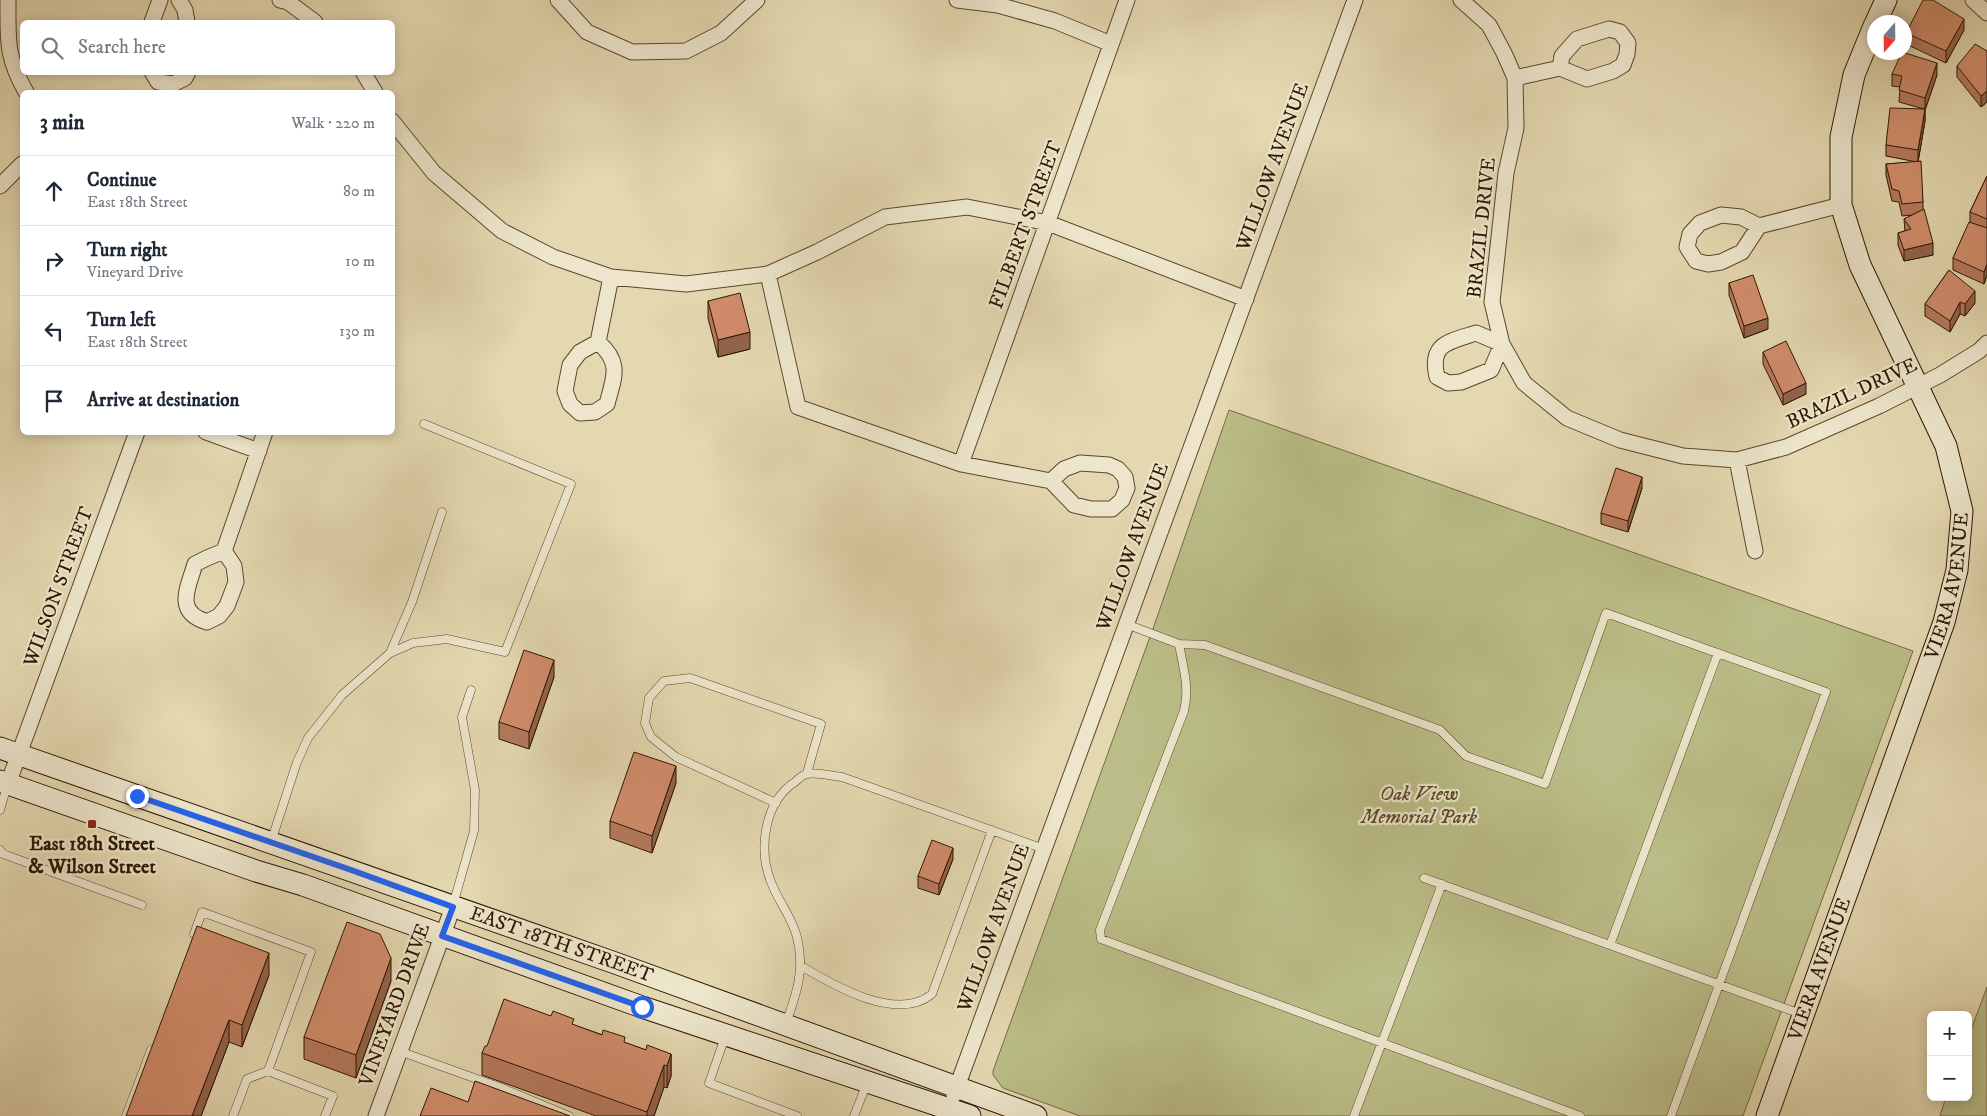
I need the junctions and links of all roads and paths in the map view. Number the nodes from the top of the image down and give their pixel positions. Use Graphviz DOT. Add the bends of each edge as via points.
graph roads {
  1 [pos="8,0"];
  2 [pos="160,0"];
  3 [pos="179,0"];
  4 [pos="280,0"];
  5 [pos="558,0"];
  6 [pos="757,0"];
  7 [pos="957,0"];
  8 [pos="1127,0"];
  9 [pos="1355,0"];
  10 [pos="1461,0"];
  11 [pos="1886,0"];
  12 [pos="1972,0"];
  13 [pos="1987,12"];
  14 [pos="1879,15"];
  15 [pos="153,20"];
  16 [pos="187,20"];
  17 [pos="312,20"];
  18 [pos="1867,43"];
  19 [pos="1111,44"];
  20 [pos="1560,68"];
  21 [pos="154,75"];
  22 [pos="187,75"];
  23 [pos="365,75"];
  24 [pos="1514,78"];
  25 [pos="25,90"];
  26 [pos="374,90"];
  27 [pos="395,125"];
  28 [pos="20,166"];
  29 [pos="0,186"];
  30 [pos="1841,205"];
  31 [pos="1048,223"];
  32 [pos="1759,226"];
  33 [pos="768,274"];
  34 [pos="611,277"];
  35 [pos="1246,299"];
  36 [pos="598,342"];
  37 [pos="1987,343"];
  38 [pos="1917,386"];
  39 [pos="424,424"];
  40 [pos="136,435"];
  41 [pos="214,435"];
  42 [pos="264,435"];
  43 [pos="259,451"];
  44 [pos="1737,460"];
  45 [pos="961,464"];
  46 [pos="1051,481"];
  47 [pos="442,512"];
  48 [pos="224,551"];
  49 [pos="1755,551"];
  50 [pos="1126,624"];
  51 [pos="1179,644"];
  52 [pos="390,653"];
  53 [pos="1718,653"];
  54 [pos="471,690"];
  55 [pos="9,751"];
  56 [pos="807,774"];
  57 [pos="4,782"];
  58 [pos="776,803"];
  59 [pos="0,810"];
  60 [pos="992,830"];
  61 [pos="271,842"];
  62 [pos="1044,849"];
  63 [pos="0,850"];
  64 [pos="1424,878"];
  65 [pos="1442,884"];
  66 [pos="142,905"];
  67 [pos="453,907"];
  68 [pos="442,936"];
  69 [pos="192,940"];
  70 [pos="1610,945"];
  71 [pos="801,966"];
  72 [pos="1719,984"];
  73 [pos="1803,1015"];
  74 [pos="786,1025"];
  75 [pos="725,1035"];
  76 [pos="154,1042"];
  77 [pos="1382,1044"];
  78 [pos="400,1051"];
  79 [pos="268,1071"];
  80 [pos="868,1082"];
  81 [pos="957,1087"];
  82 [pos="950,1109"];
  83 [pos="126,1116"];
  84 [pos="233,1116"];
  85 [pos="325,1116"];
  86 [pos="376,1116"];
  87 [pos="569,1116"];
  88 [pos="797,1116"];
  89 [pos="854,1116"];
  90 [pos="970,1116"];
  91 [pos="1036,1116"];
  92 [pos="1354,1116"];
  93 [pos="1580,1116"];
  94 [pos="1671,1116"];
  95 [pos="1767,1116"];
  1 -- 25 [label="street" via="8,46 15,72"];
  2 -- 15 [label="street"];
  3 -- 16 [label="street"];
  4 -- 17 [label="street" via="288,2"];
  5 -- 6 [label="street" via="586,32 632,52 686,51 721,33"];
  7 -- 19 [label="street" via="998,5 1045,18"];
  8 -- 19 [label="street, FILBERT STREET"];
  9 -- 35 [label="street, WILLOW AVENUE"];
  10 -- 24 [label="street, BRAZIL DRIVE" via="1489,25"];
  11 -- 14 [label="main road"];
  12 -- 13 [label="street"];
  18 -- 30 [label="main road, VIERA AVENUE" via="1854,75 1841,137"];
  19 -- 31 [label="street, FILBERT STREET"];
  20 -- 24 [label="street"];
  21 -- 22 [label="street" via="158,82 173,84"];
  23 -- 26 [label="street"];
  24 -- 44 [label="street, BRAZIL DRIVE" via="1516,128 1506,173 1492,302 1502,344 1524,383 1567,418 1620,440 1683,456"];
  27 -- 34 [label="street" via="434,173 502,231 553,257"];
  28 -- 29 [label="street"];
  30 -- 32 [label="street"];
  30 -- 38 [label="main road, VIERA AVENUE" via="1860,265"];
  31 -- 33 [label="street" via="967,207 885,217"];
  31 -- 35 [label="street"];
  31 -- 45 [label="street, FILBERT STREET"];
  33 -- 34 [label="street" via="686,284"];
  33 -- 45 [label="street" via="798,407"];
  34 -- 36 [label="street"];
  35 -- 50 [label="street, WILLOW AVENUE"];
  36 -- 36 [label="street" via="580,352 570,365 565,391 570,404 580,413 595,412 607,404 615,371 610,352"];
  37 -- 38 [label="street, BRAZIL DRIVE" via="1940,375"];
  38 -- 44 [label="street, BRAZIL DRIVE" via="1786,447"];
  38 -- 73 [label="main road, VIERA AVENUE" via="1946,446 1962,511 1957,570 1944,622"];
  39 -- 52 [label="lane" via="571,484 505,652 447,640 413,643"];
  40 -- 55 [label="street, WILSON STREET"];
  41 -- 43 [label="street"];
  42 -- 43 [label="street"];
  43 -- 48 [label="street"];
  44 -- 49 [label="street"];
  45 -- 46 [label="street"];
  46 -- 46 [label="street" via="1074,504 1091,509 1112,509 1122,500 1127,488 1125,477 1109,465 1080,463"];
  47 -- 52 [label="lane" via="412,602"];
  50 -- 51 [label="lane"];
  50 -- 62 [label="street, WILLOW AVENUE"];
  51 -- 53 [label="lane" via="1205,645 1440,730 1466,756 1545,784 1606,613"];
  51 -- 77 [label="lane" via="1187,685 1184,711 1100,930 1102,939"];
  52 -- 61 [label="lane" via="342,695 308,738"];
  53 -- 70 [label="lane"];
  53 -- 72 [label="lane" via="1826,692"];
  54 -- 67 [label="lane" via="462,717 475,790 474,831"];
  55 -- 57 [label="street, WILSON STREET"];
  55 -- 61 [label="main road, EAST 18TH STREET"];
  56 -- 58 [label="lane" via="784,789"];
  56 -- 58 [label="lane" via="821,724 690,678 664,681 649,698 645,723 651,738 676,757"];
  56 -- 60 [label="lane" via="842,776"];
  57 -- 59 [label="lane"];
  57 -- 68 [label="main road, EAST 18TH STREET"];
  58 -- 71 [label="lane" via="768,817 763,851 771,881 797,937"];
  60 -- 62 [label="lane"];
  60 -- 71 [label="lane" via="932,994 925,1000 913,1004 863,998 840,989"];
  61 -- 67 [label="main road, EAST 18TH STREET"];
  62 -- 81 [label="street, WILLOW AVENUE"];
  63 -- 66 [label="lane" via="3,854"];
  64 -- 65 [label="lane"];
  65 -- 70 [label="lane"];
  65 -- 77 [label="lane"];
  67 -- 68 [label="street, VINEYARD DRIVE"];
  67 -- 74 [label="main road, EAST 18TH STREET"];
  68 -- 75 [label="main road, EAST 18TH STREET"];
  68 -- 78 [label="street, VINEYARD DRIVE"];
  69 -- 79 [label="lane" via="202,912 311,952"];
  70 -- 72 [label="lane"];
  71 -- 74 [label="lane" via="798,990"];
  72 -- 73 [label="lane"];
  72 -- 94 [label="lane"];
  73 -- 95 [label="main road, VIERA AVENUE"];
  74 -- 81 [label="main road, EAST 18TH STREET"];
  75 -- 80 [label="main road, EAST 18TH STREET"];
  75 -- 88 [label="lane" via="709,1083"];
  76 -- 83 [label="lane"];
  77 -- 92 [label="lane"];
  77 -- 93 [label="lane"];
  78 -- 86 [label="street, VINEYARD DRIVE"];
  78 -- 87 [label="lane"];
  79 -- 84 [label="lane" via="247,1080"];
  79 -- 85 [label="lane" via="333,1096"];
  80 -- 82 [label="main road, EAST 18TH STREET"];
  80 -- 89 [label="lane"];
  81 -- 82 [label="street, WILLOW AVENUE"];
  81 -- 91 [label="main road, EAST 18TH STREET"];
  82 -- 90 [label="main road, EAST 18TH STREET"];
}
